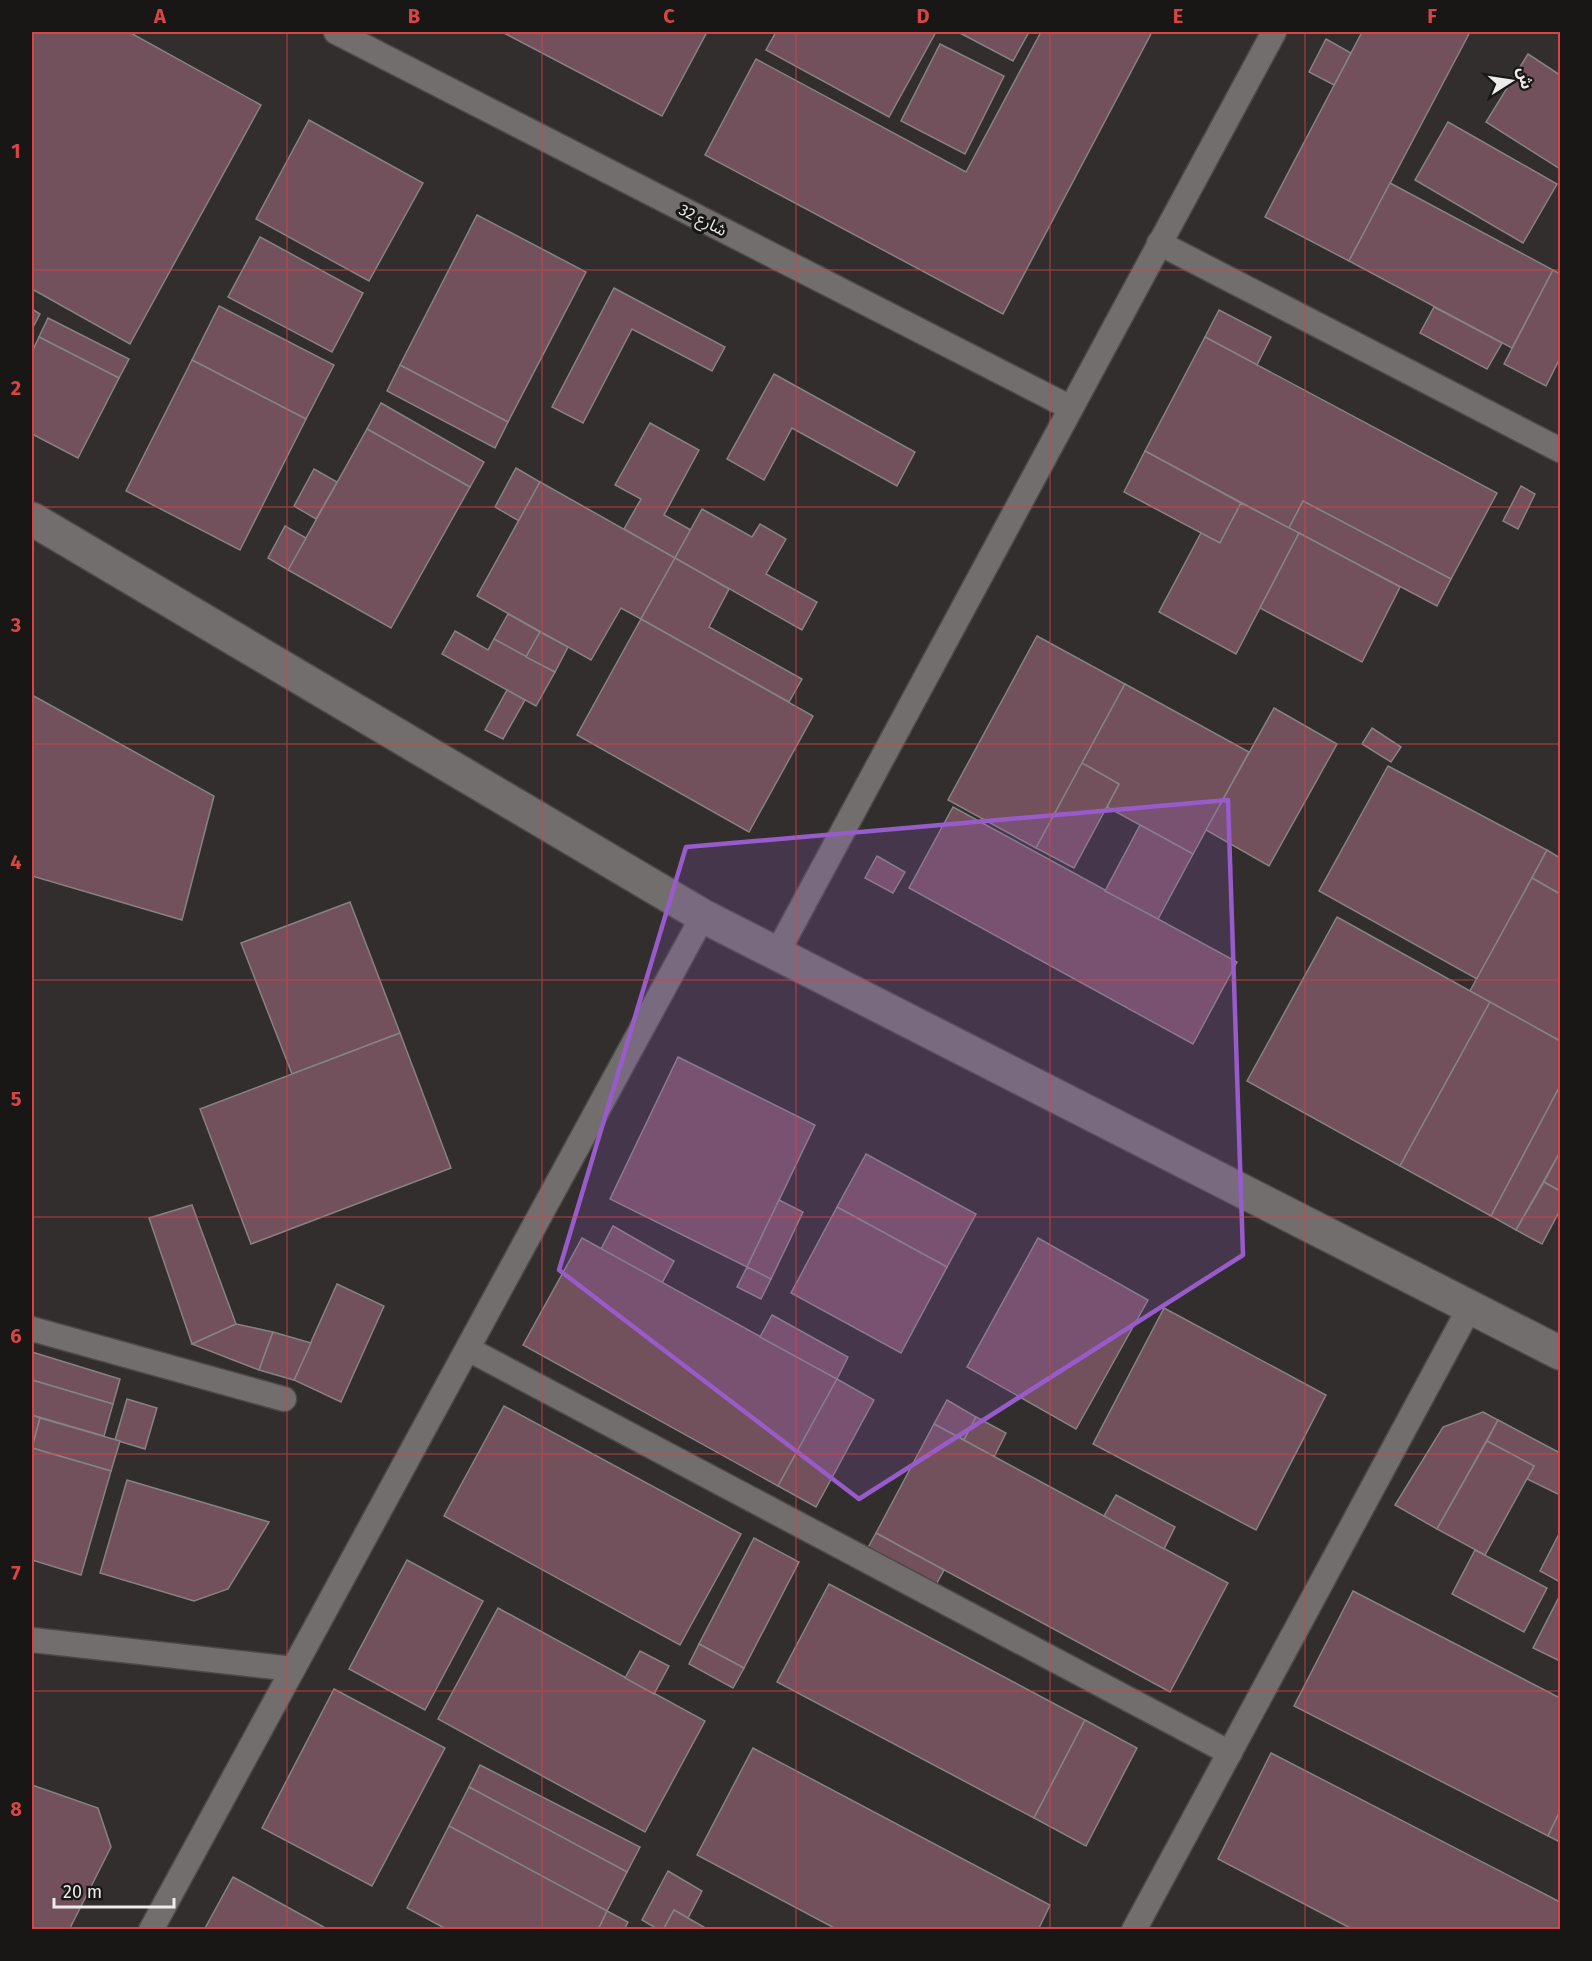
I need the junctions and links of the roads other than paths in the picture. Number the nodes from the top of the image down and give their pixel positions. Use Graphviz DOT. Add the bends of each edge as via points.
graph roads {
  1 [pos="336,32"];
  2 [pos="1274,32"];
  3 [pos="1159,243"];
  4 [pos="1071,408"];
  5 [pos="1560,450"];
  6 [pos="32,519"];
  7 [pos="703,916"];
  8 [pos="776,955"];
  9 [pos="1470,1307"];
  10 [pos="32,1329"];
  11 [pos="468,1349"];
  12 [pos="1560,1353"];
  13 [pos="284,1399"];
  14 [pos="32,1640"];
  15 [pos="293,1669"];
  16 [pos="1230,1753"];
  17 [pos="151,1929"];
  18 [pos="1134,1929"];
  1 -- 4 [label="lane, شارع 32"];
  2 -- 3 [label="lane"];
  3 -- 4 [label="lane"];
  3 -- 5 [label="lane"];
  4 -- 8 [label="lane"];
  6 -- 7 [label="street"];
  7 -- 8 [label="street"];
  7 -- 11 [label="lane"];
  8 -- 9 [label="street"];
  9 -- 12 [label="street"];
  9 -- 16 [label="lane"];
  10 -- 13 [label="lane"];
  11 -- 15 [label="lane"];
  11 -- 16 [label="lane"];
  14 -- 15 [label="lane"];
  15 -- 17 [label="lane"];
  16 -- 18 [label="lane"];
}
